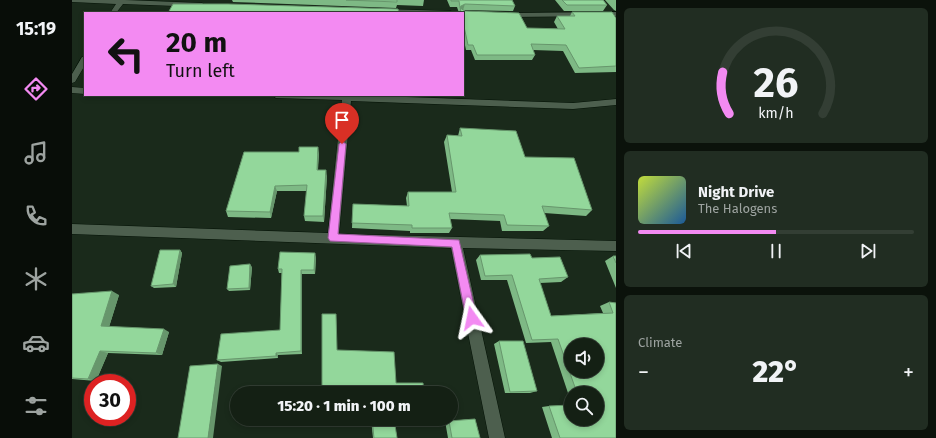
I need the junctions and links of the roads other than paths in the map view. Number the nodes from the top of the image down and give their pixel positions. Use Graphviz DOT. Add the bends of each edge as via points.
graph roads {
  1 [pos="72,0"];
  2 [pos="121,1"];
  3 [pos="207,5"];
  4 [pos="605,5"];
  5 [pos="374,10"];
  6 [pos="114,12"];
  7 [pos="425,12"];
  8 [pos="614,14"];
  9 [pos="500,15"];
  10 [pos="616,22"];
  11 [pos="84,61"];
  12 [pos="72,80"];
  13 [pos="72,90"];
  14 [pos="84,91"];
  15 [pos="347,96"];
  16 [pos="616,102"];
  17 [pos="72,229"];
  18 [pos="333,238"];
  19 [pos="456,243"];
  20 [pos="616,246"];
  21 [pos="497,438"];
  1 -- 2 [label="street"];
  2 -- 3 [label="street"];
  2 -- 6 [label="street"];
  4 -- 8 [label="street"];
  5 -- 7 [label="street"];
  8 -- 9 [label="street"];
  8 -- 10 [label="street"];
  11 -- 12 [label="street"];
  13 -- 14 [label="street"];
  15 -- 16 [label="street" via="574,106"];
  15 -- 18 [label="street"];
  17 -- 18 [label="street"];
  18 -- 19 [label="street"];
  19 -- 20 [label="street"];
  19 -- 21 [label="street"];
}
